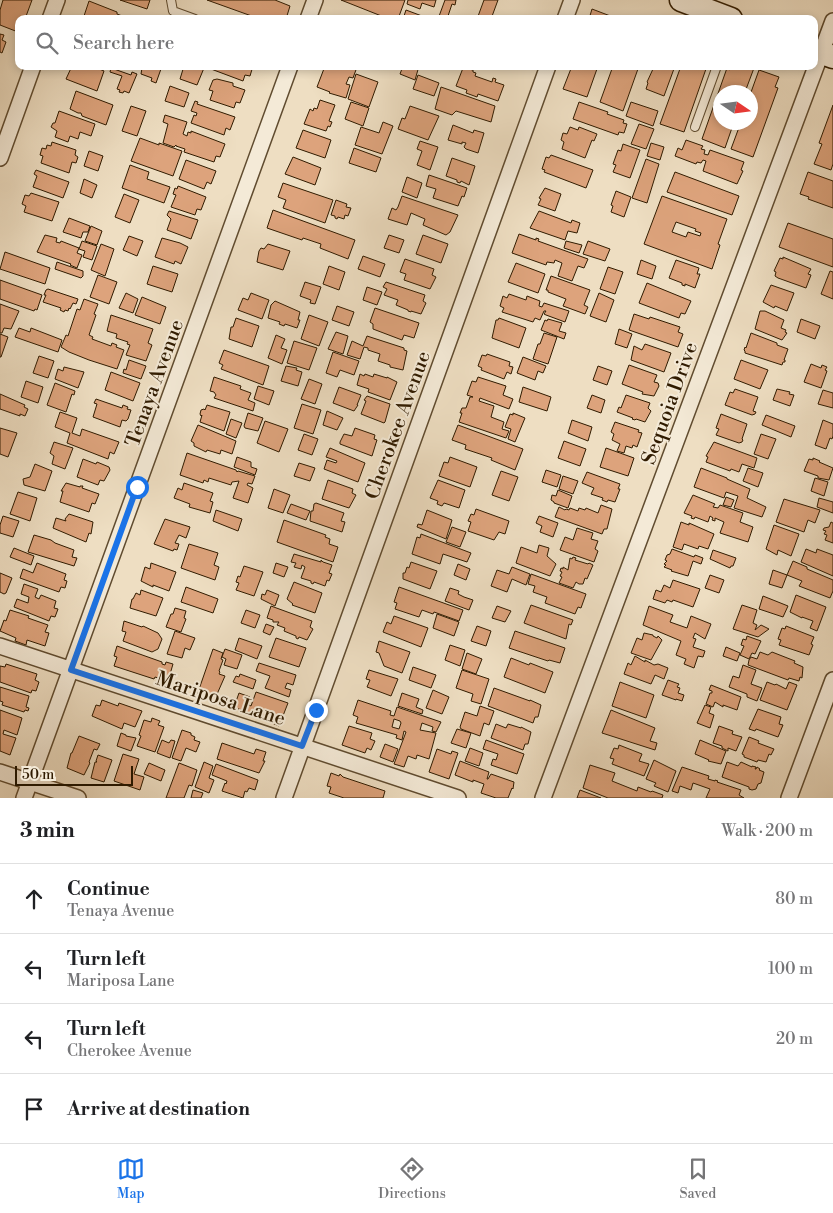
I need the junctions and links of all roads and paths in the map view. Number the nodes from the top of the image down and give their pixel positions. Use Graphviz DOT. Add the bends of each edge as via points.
graph roads {
  1 [pos="57,0"];
  2 [pos="171,0"];
  3 [pos="315,0"];
  4 [pos="572,0"];
  5 [pos="681,0"];
  6 [pos="51,15"];
  7 [pos="184,15"];
  8 [pos="309,15"];
  9 [pos="566,15"];
  10 [pos="721,15"];
  11 [pos="833,21"];
  12 [pos="823,53"];
  13 [pos="818,66"];
  14 [pos="32,70"];
  15 [pos="289,70"];
  16 [pos="547,70"];
  17 [pos="716,70"];
  18 [pos="817,70"];
  19 [pos="695,127"];
  20 [pos="0,158"];
  21 [pos="0,646"];
  22 [pos="71,670"];
  23 [pos="833,680"];
  24 [pos="302,746"];
  25 [pos="0,772"];
  26 [pos="30,782"];
  27 [pos="24,798"];
  28 [pos="78,798"];
  29 [pos="284,798"];
  30 [pos="458,798"];
  31 [pos="543,798"];
  32 [pos="789,798"];
  1 -- 6 [label="street"];
  2 -- 7 [label="lane" via="173,11"];
  3 -- 8 [label="street"];
  4 -- 9 [label="street"];
  5 -- 10 [label="main road"];
  11 -- 12 [label="street, Sequoia Drive"];
  12 -- 13 [label="street, Sequoia Drive"];
  14 -- 20 [label="street"];
  15 -- 22 [label="street, Tenaya Avenue"];
  16 -- 24 [label="street, Cherokee Avenue"];
  17 -- 19 [label="lane"];
  18 -- 31 [label="street, Sequoia Drive"];
  21 -- 22 [label="street, Mariposa Lane"];
  22 -- 24 [label="street, Mariposa Lane"];
  22 -- 26 [label="street, Tenaya Avenue"];
  23 -- 32 [label="street"];
  24 -- 29 [label="street, Cherokee Avenue"];
  24 -- 30 [label="street, Mariposa Lane"];
  25 -- 26 [label="street"];
  26 -- 27 [label="street, Tenaya Avenue"];
  26 -- 28 [label="street"];
}
